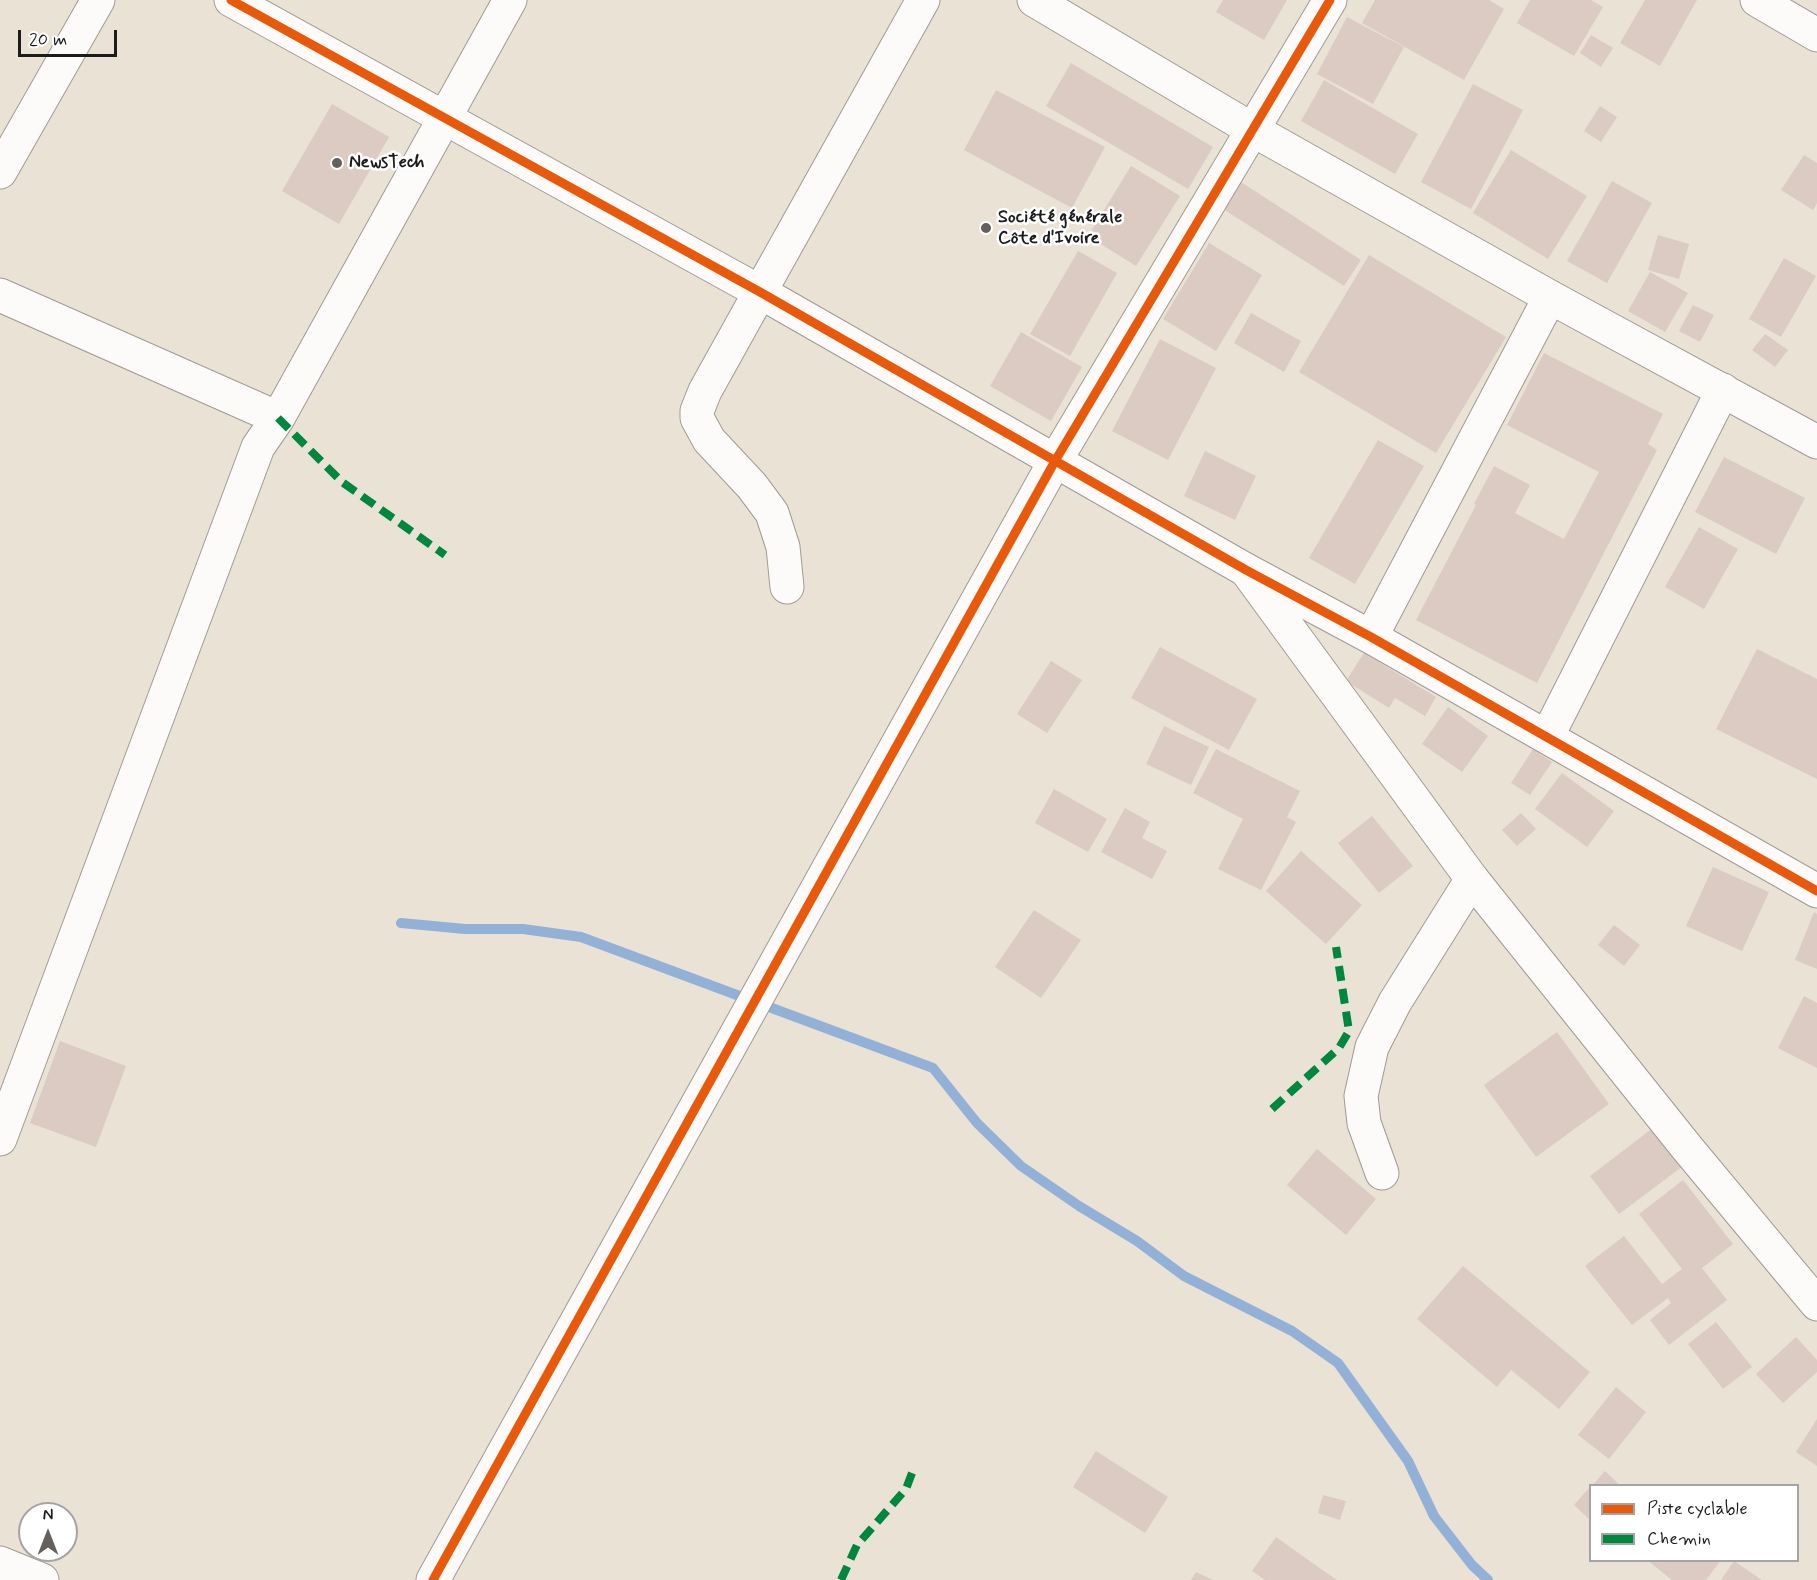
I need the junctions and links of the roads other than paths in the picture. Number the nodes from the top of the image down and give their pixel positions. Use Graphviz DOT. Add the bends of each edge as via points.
graph roads {
  1 [pos="98,0"];
  2 [pos="231,0"];
  3 [pos="510,0"];
  4 [pos="922,0"];
  5 [pos="1034,0"];
  6 [pos="1330,0"];
  7 [pos="1757,0"];
  8 [pos="1817,35"];
  9 [pos="444,118"];
  10 [pos="1253,130"];
  11 [pos="0,172"];
  12 [pos="760,292"];
  13 [pos="0,295"];
  14 [pos="1550,297"];
  15 [pos="1723,390"];
  16 [pos="278,418"];
  17 [pos="1817,442"];
  18 [pos="1055,461"];
  19 [pos="1246,570"];
  20 [pos="787,587"];
  21 [pos="1371,637"];
  22 [pos="1547,737"];
  23 [pos="1472,879"];
  24 [pos="1817,891"];
  25 [pos="0,1139"];
  26 [pos="1382,1173"];
  27 [pos="1817,1304"];
  28 [pos="0,1563"];
  29 [pos="42,1580"];
  30 [pos="433,1580"];
  1 -- 11 [label="street"];
  2 -- 9 [label="street"];
  3 -- 9 [label="street"];
  4 -- 12 [label="street"];
  5 -- 10 [label="street"];
  6 -- 10 [label="street"];
  7 -- 8 [label="street"];
  9 -- 12 [label="street"];
  9 -- 16 [label="street"];
  10 -- 14 [label="street"];
  10 -- 18 [label="street"];
  12 -- 18 [label="street"];
  12 -- 20 [label="street" via="705,391 697,418 709,440 772,513 783,547"];
  13 -- 16 [label="street"];
  14 -- 15 [label="street"];
  14 -- 21 [label="street"];
  15 -- 17 [label="street"];
  15 -- 22 [label="street"];
  16 -- 25 [label="street" via="258,447"];
  18 -- 19 [label="street"];
  18 -- 30 [label="street"];
  19 -- 21 [label="street"];
  19 -- 23 [label="street"];
  21 -- 22 [label="street"];
  22 -- 24 [label="street"];
  23 -- 26 [label="street" via="1395,1002 1372,1047 1361,1096 1364,1123"];
  23 -- 27 [label="street"];
  28 -- 29 [label="street"];
}
